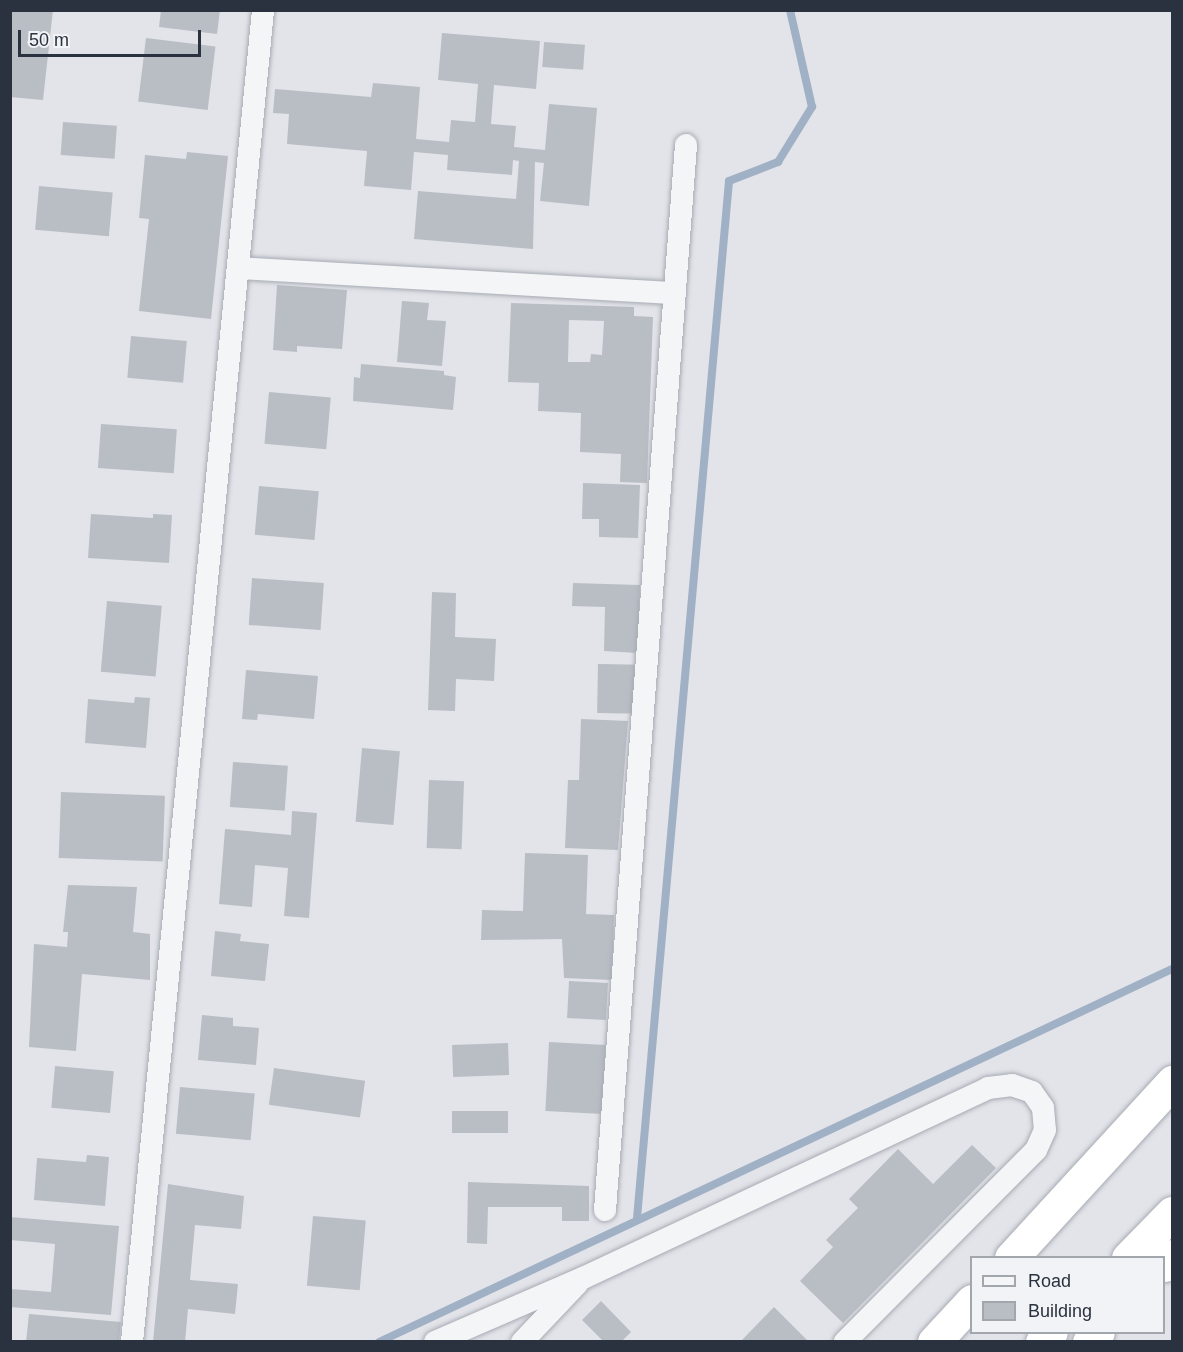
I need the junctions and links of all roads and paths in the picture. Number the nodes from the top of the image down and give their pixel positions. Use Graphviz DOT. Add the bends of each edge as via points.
graph roads {
  1 [pos="263,10"];
  2 [pos="686,145"];
  3 [pos="238,268"];
  4 [pos="673,293"];
  5 [pos="1173,1082"];
  6 [pos="604,1210"];
  7 [pos="1173,1213"];
  8 [pos="1012,1256"];
  9 [pos="1129,1256"];
  10 [pos="583,1278"];
  11 [pos="970,1303"];
  12 [pos="132,1341"];
  13 [pos="435,1341"];
  14 [pos="522,1341"];
  15 [pos="845,1341"];
  16 [pos="934,1341"];
  1 -- 3 [label="street"];
  2 -- 4 [label="street"];
  3 -- 4 [label="street"];
  3 -- 12 [label="street"];
  4 -- 6 [label="street"];
  5 -- 8 [label="highway"];
  7 -- 9 [label="highway"];
  10 -- 13 [label="street"];
  10 -- 14 [label="street"];
  10 -- 15 [label="street" via="988,1088 1012,1085 1032,1092 1043,1108 1045,1130 1036,1150"];
  11 -- 16 [label="highway"];
}
